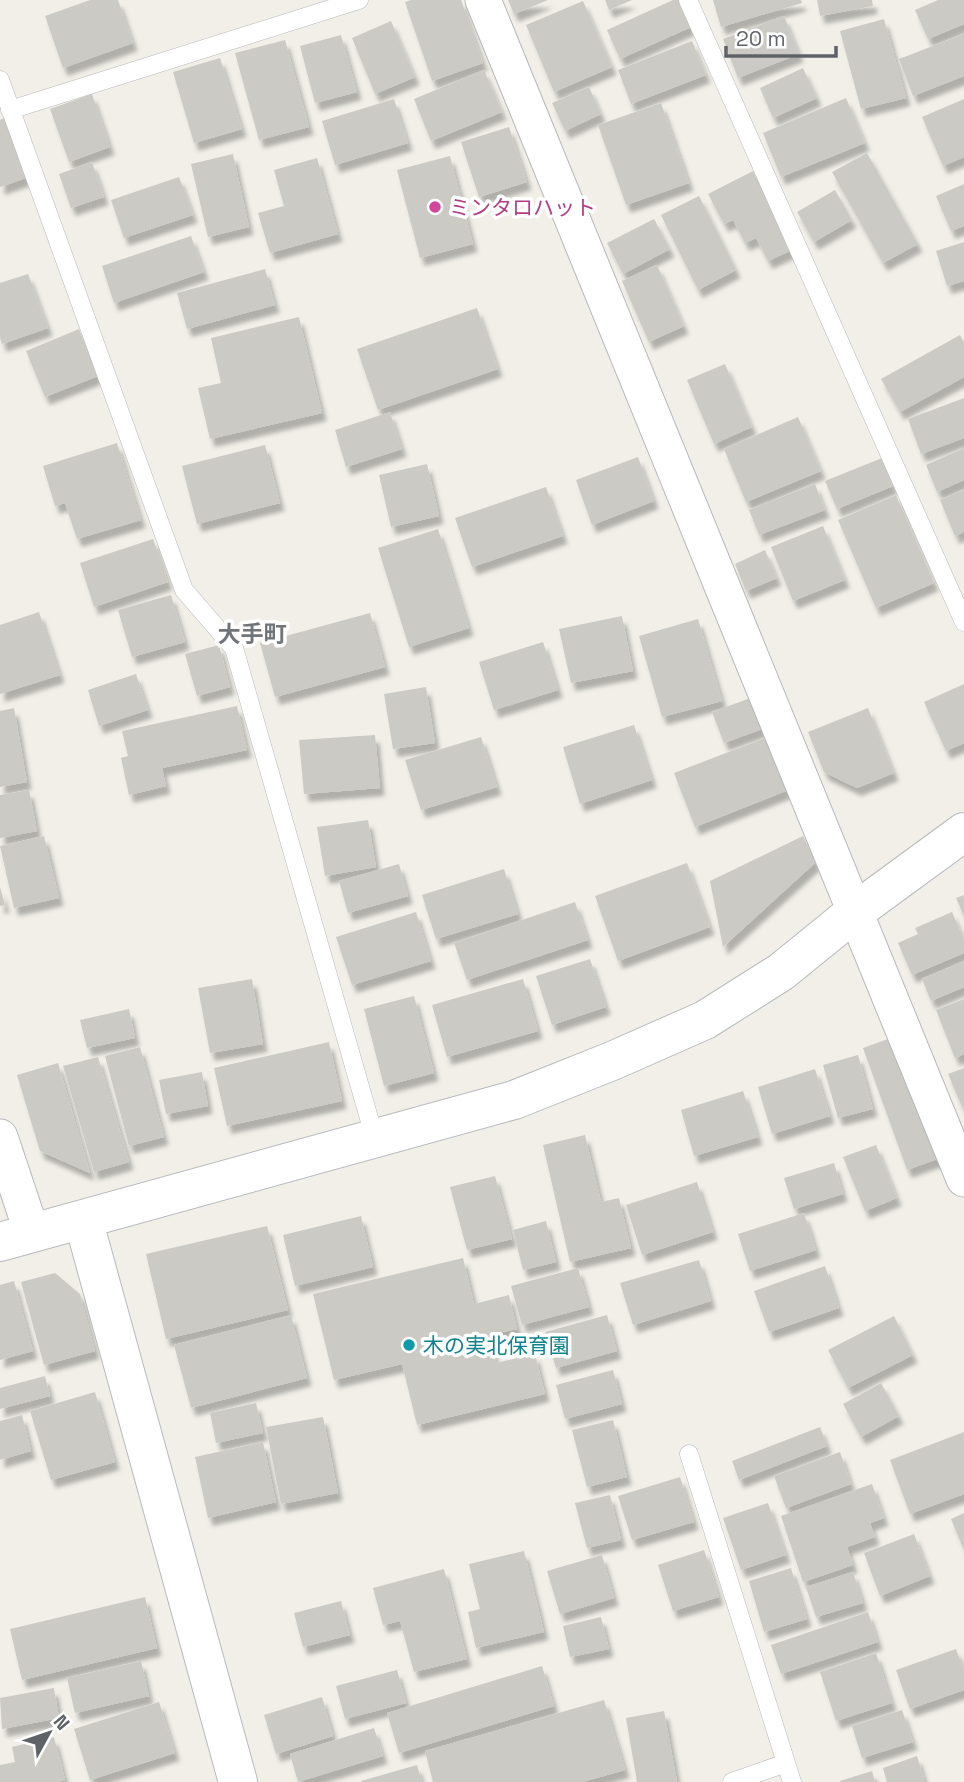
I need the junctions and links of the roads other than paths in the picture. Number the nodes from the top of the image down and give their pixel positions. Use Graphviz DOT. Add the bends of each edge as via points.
graph roads {
  1 [pos="359,0"];
  2 [pos="483,0"];
  3 [pos="688,0"];
  4 [pos="0,80"];
  5 [pos="10,110"];
  6 [pos="964,622"];
  7 [pos="964,832"];
  8 [pos="856,911"];
  9 [pos="0,1137"];
  10 [pos="375,1139"];
  11 [pos="964,1179"];
  12 [pos="83,1219"];
  13 [pos="16,1237"];
  14 [pos="689,1454"];
  15 [pos="786,1763"];
  16 [pos="238,1782"];
  17 [pos="732,1782"];
  18 [pos="792,1782"];
  1 -- 5 [label="lane"];
  2 -- 8 [label="street"];
  3 -- 6 [label="lane"];
  4 -- 5 [label="lane"];
  5 -- 10 [label="lane" via="184,590 234,648"];
  7 -- 8 [label="street"];
  8 -- 10 [label="street" via="781,972 705,1020 514,1100"];
  8 -- 11 [label="street"];
  9 -- 13 [label="street"];
  10 -- 12 [label="street"];
  12 -- 13 [label="street"];
  12 -- 16 [label="street"];
  14 -- 15 [label="lane"];
  15 -- 17 [label="lane"];
  15 -- 18 [label="lane"];
}
